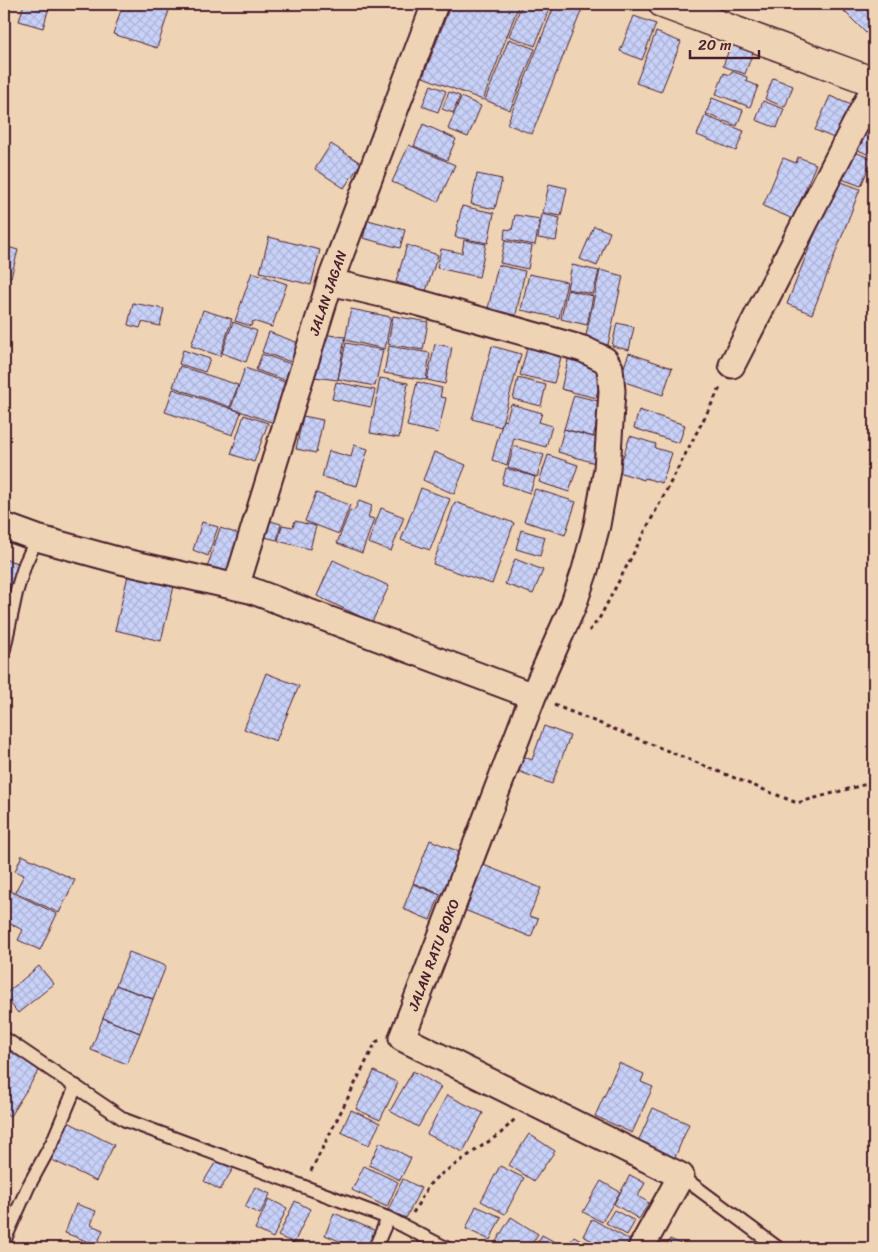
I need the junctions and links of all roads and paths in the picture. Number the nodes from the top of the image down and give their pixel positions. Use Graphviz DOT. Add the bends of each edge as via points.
graph roads {
  1 [pos="435,4"];
  2 [pos="663,4"];
  3 [pos="874,82"];
  4 [pos="874,88"];
  5 [pos="330,282"];
  6 [pos="732,365"];
  7 [pos="4,526"];
  8 [pos="37,538"];
  9 [pos="236,587"];
  10 [pos="589,632"];
  11 [pos="4,649"];
  12 [pos="533,696"];
  13 [pos="874,782"];
  14 [pos="4,1038"];
  15 [pos="402,1038"];
  16 [pos="76,1086"];
  17 [pos="531,1102"];
  18 [pos="681,1176"];
  19 [pos="304,1185"];
  20 [pos="388,1218"];
  21 [pos="405,1226"];
  22 [pos="4,1241"];
  23 [pos="375,1248"];
  24 [pos="446,1248"];
  25 [pos="641,1248"];
  26 [pos="778,1248"];
  1 -- 5 [label="street, JALAN JAGAN"];
  2 -- 3 [label="main road"];
  4 -- 6 [label="street"];
  5 -- 9 [label="street, JALAN JAGAN"];
  5 -- 12 [label="street, JALAN RATU BOKO" via="420,303 584,349 605,360 610,368 612,391 607,470 597,525 573,606"];
  6 -- 10 [label="path" via="599,619"];
  7 -- 8 [label="street"];
  8 -- 9 [label="street"];
  8 -- 11 [label="lane" via="16,593"];
  9 -- 12 [label="street"];
  12 -- 13 [label="path" via="798,803"];
  12 -- 15 [label="street, JALAN RATU BOKO"];
  14 -- 16 [label="lane"];
  15 -- 17 [label="street"];
  15 -- 19 [label="path" via="393,1036 376,1042"];
  16 -- 19 [label="lane" via="125,1120"];
  16 -- 22 [label="lane"];
  17 -- 18 [label="street"];
  17 -- 21 [label="path" via="501,1134 433,1181"];
  18 -- 25 [label="street"];
  18 -- 26 [label="lane"];
  19 -- 20 [label="lane"];
  20 -- 21 [label="lane"];
  20 -- 23 [label="lane"];
  21 -- 24 [label="lane"];
}
